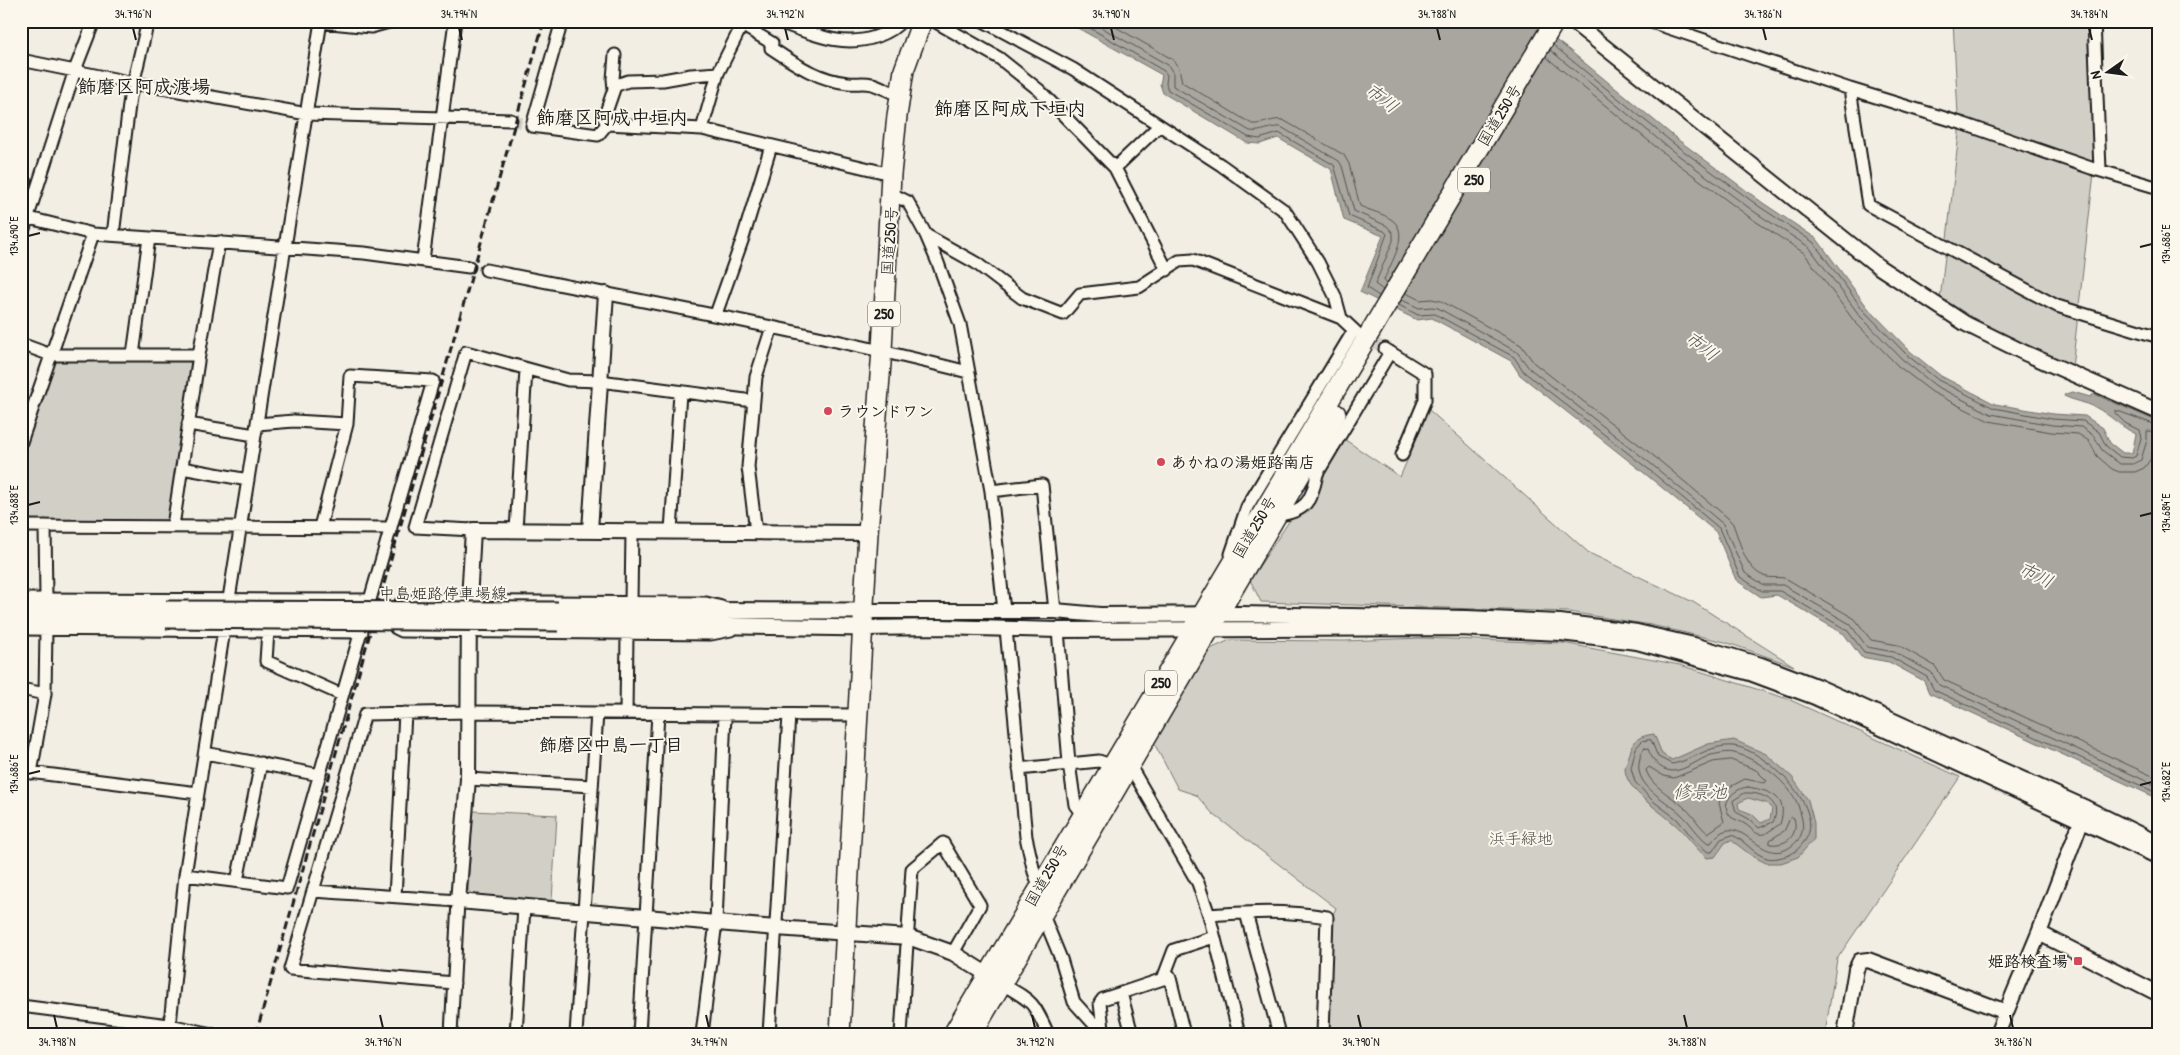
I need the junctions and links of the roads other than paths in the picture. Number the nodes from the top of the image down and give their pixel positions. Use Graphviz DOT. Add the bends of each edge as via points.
graph roads {
  1 [pos="94,21"];
  2 [pos="148,21"];
  3 [pos="393,21"];
  4 [pos="399,21"];
  5 [pos="455,21"];
  6 [pos="562,21"];
  7 [pos="902,21"];
  8 [pos="922,21"];
  9 [pos="934,21"];
  10 [pos="983,21"];
  11 [pos="1555,21"];
  12 [pos="1648,21"];
  13 [pos="2094,21"];
  14 [pos="321,22"];
  15 [pos="779,22"];
  16 [pos="1578,23"];
  17 [pos="738,24"];
  18 [pos="615,55"];
  19 [pos="21,60"];
  20 [pos="75,70"];
  21 [pos="718,73"];
  22 [pos="134,83"];
  23 [pos="614,86"];
  24 [pos="1850,89"];
  25 [pos="900,95"];
  26 [pos="307,114"];
  27 [pos="442,119"];
  28 [pos="511,120"];
  29 [pos="607,124"];
  30 [pos="1159,126"];
  31 [pos="702,129"];
  32 [pos="771,146"];
  33 [pos="1115,168"];
  34 [pos="2100,170"];
  35 [pos="891,174"];
  36 [pos="2159,188"];
  37 [pos="892,194"];
  38 [pos="24,217"];
  39 [pos="93,234"];
  40 [pos="113,235"];
  41 [pos="926,236"];
  42 [pos="21,238"];
  43 [pos="149,238"];
  44 [pos="219,242"];
  45 [pos="286,248"];
  46 [pos="423,260"];
  47 [pos="469,267"];
  48 [pos="486,270"];
  49 [pos="1167,270"];
  50 [pos="606,294"];
  51 [pos="716,314"];
  52 [pos="1341,318"];
  53 [pos="772,327"];
  54 [pos="2159,337"];
  55 [pos="1372,339"];
  56 [pos="21,344"];
  57 [pos="882,350"];
  58 [pos="51,355"];
  59 [pos="133,355"];
  60 [pos="199,356"];
  61 [pos="526,370"];
  62 [pos="968,372"];
  63 [pos="600,381"];
  64 [pos="680,393"];
  65 [pos="753,402"];
  66 [pos="2159,412"];
  67 [pos="188,424"];
  68 [pos="347,424"];
  69 [pos="256,430"];
  70 [pos="21,442"];
  71 [pos="1402,454"];
  72 [pos="182,468"];
  73 [pos="248,480"];
  74 [pos="991,490"];
  75 [pos="21,526"];
  76 [pos="45,526"];
  77 [pos="173,526"];
  78 [pos="240,527"];
  79 [pos="320,527"];
  80 [pos="391,528"];
  81 [pos="473,530"];
  82 [pos="516,530"];
  83 [pos="590,530"];
  84 [pos="632,531"];
  85 [pos="671,531"];
  86 [pos="756,532"];
  87 [pos="868,533"];
  88 [pos="46,598"];
  89 [pos="21,599"];
  90 [pos="230,599"];
  91 [pos="370,600"];
  92 [pos="470,601"];
  93 [pos="631,603"];
  94 [pos="21,608"];
  95 [pos="742,611"];
  96 [pos="1004,611"];
  97 [pos="1055,611"];
  98 [pos="166,614"];
  99 [pos="558,617"];
  100 [pos="864,620"];
  101 [pos="21,621"];
  102 [pos="1206,621"];
  103 [pos="748,627"];
  104 [pos="21,629"];
  105 [pos="46,629"];
  106 [pos="1006,629"];
  107 [pos="1058,630"];
  108 [pos="225,631"];
  109 [pos="268,631"];
  110 [pos="469,631"];
  111 [pos="362,632"];
  112 [pos="627,634"];
  113 [pos="21,689"];
  114 [pos="45,694"];
  115 [pos="342,695"];
  116 [pos="470,712"];
  117 [pos="405,713"];
  118 [pos="597,713"];
  119 [pos="626,713"];
  120 [pos="658,714"];
  121 [pos="725,715"];
  122 [pos="789,715"];
  123 [pos="858,715"];
  124 [pos="205,753"];
  125 [pos="261,763"];
  126 [pos="1069,763"];
  127 [pos="1121,765"];
  128 [pos="1019,769"];
  129 [pos="26,772"];
  130 [pos="320,774"];
  131 [pos="468,779"];
  132 [pos="592,786"];
  133 [pos="198,793"];
  134 [pos="1082,814"];
  135 [pos="2084,814"];
  136 [pos="2159,844"];
  137 [pos="2159,857"];
  138 [pos="185,875"];
  139 [pos="237,881"];
  140 [pos="1040,886"];
  141 [pos="313,891"];
  142 [pos="395,897"];
  143 [pos="458,902"];
  144 [pos="524,907"];
  145 [pos="584,912"];
  146 [pos="1246,913"];
  147 [pos="1209,915"];
  148 [pos="1040,916"];
  149 [pos="646,917"];
  150 [pos="716,922"];
  151 [pos="776,928"];
  152 [pos="847,932"];
  153 [pos="2039,933"];
  154 [pos="908,937"];
  155 [pos="1214,937"];
  156 [pos="953,953"];
  157 [pos="1166,972"];
  158 [pos="995,979"];
  159 [pos="454,983"];
  160 [pos="1121,993"];
  161 [pos="2159,994"];
  162 [pos="21,1006"];
  163 [pos="2006,1012"];
  164 [pos="169,1030"];
  165 [pos="1102,1033"];
  166 [pos="212,1034"];
  167 [pos="451,1034"];
  168 [pos="516,1034"];
  169 [pos="576,1034"];
  170 [pos="639,1034"];
  171 [pos="702,1034"];
  172 [pos="769,1034"];
  173 [pos="840,1034"];
  174 [pos="901,1034"];
  175 [pos="953,1034"];
  176 [pos="972,1034"];
  177 [pos="1048,1034"];
  178 [pos="1132,1034"];
  179 [pos="1184,1034"];
  180 [pos="1239,1034"];
  181 [pos="1279,1034"];
  182 [pos="1324,1034"];
  183 [pos="1845,1034"];
  184 [pos="1997,1034"];
  1 -- 20 [label="street"];
  2 -- 22 [label="street"];
  3 -- 4 [label="street"];
  3 -- 14 [label="street" via="370,27"];
  5 -- 27 [label="street"];
  6 -- 29 [label="street" via="532,126 598,135"];
  7 -- 15 [label="street" via="885,33 863,42 822,37"];
  8 -- 25 [label="highway, 国道250号 / 250" via="904,70"];
  9 -- 33 [label="street" via="999,58 1039,90"];
  10 -- 30 [label="street" via="1073,69"];
  11 -- 55 [label="highway, 国道250号 / 250"];
  12 -- 24 [label="street"];
  13 -- 34 [label="street"];
  14 -- 26 [label="street"];
  16 -- 55 [label="highway, 国道250号 / 250"];
  16 -- 66 [label="street" via="1879,267 1966,324"];
  17 -- 21 [label="street"];
  17 -- 25 [label="street" via="772,43 771,48 805,71 834,81 873,84"];
  18 -- 23 [label="street"];
  19 -- 20 [label="street"];
  20 -- 22 [label="street"];
  20 -- 38 [label="street"];
  21 -- 23 [label="street" via="628,81"];
  21 -- 31 [label="street"];
  22 -- 26 [label="street"];
  22 -- 40 [label="street"];
  23 -- 29 [label="street" via="604,118"];
  24 -- 34 [label="street"];
  24 -- 54 [label="street" via="1868,205 2057,306"];
  25 -- 35 [label="highway, 国道250号 / 250"];
  26 -- 27 [label="street"];
  26 -- 45 [label="street"];
  27 -- 28 [label="street"];
  27 -- 46 [label="street"];
  29 -- 31 [label="street"];
  30 -- 33 [label="street"];
  30 -- 52 [label="street" via="1221,165 1284,211 1318,262 1335,296"];
  31 -- 32 [label="street"];
  32 -- 35 [label="street"];
  32 -- 51 [label="street"];
  33 -- 49 [label="street"];
  34 -- 36 [label="street"];
  35 -- 37 [label="highway, 国道250号 / 250"];
  37 -- 41 [label="street" via="908,202"];
  37 -- 57 [label="highway, 国道250号 / 250"];
  38 -- 39 [label="street"];
  38 -- 42 [label="street"];
  39 -- 40 [label="street"];
  39 -- 58 [label="street"];
  40 -- 43 [label="street"];
  41 -- 49 [label="street" via="976,263 1022,298 1063,314 1080,294 1139,287"];
  41 -- 62 [label="street" via="960,324"];
  43 -- 44 [label="street"];
  43 -- 59 [label="street"];
  44 -- 45 [label="street"];
  44 -- 60 [label="street"];
  45 -- 46 [label="street"];
  45 -- 69 [label="street"];
  46 -- 47 [label="street"];
  48 -- 50 [label="street"];
  49 -- 52 [label="street" via="1179,261 1193,260"];
  50 -- 51 [label="street"];
  50 -- 63 [label="street"];
  51 -- 53 [label="street"];
  52 -- 55 [label="street"];
  53 -- 57 [label="street"];
  53 -- 65 [label="street" via="756,376"];
  55 -- 71 [label="street" via="1425,374 1426,400"];
  55 -- 102 [label="highway, 国道250号 / 250" via="1278,515"];
  55 -- 102 [label="highway, 国道250号 / 250" via="1229,568"];
  56 -- 58 [label="street"];
  57 -- 62 [label="street"];
  57 -- 87 [label="highway, 国道250号 / 250"];
  58 -- 59 [label="street"];
  58 -- 70 [label="street"];
  59 -- 60 [label="street"];
  60 -- 67 [label="street"];
  61 -- 63 [label="street" via="568,380"];
  61 -- 81 [label="street" via="466,352 415,527"];
  61 -- 82 [label="street"];
  62 -- 74 [label="street"];
  63 -- 64 [label="street"];
  63 -- 83 [label="street"];
  64 -- 65 [label="street"];
  64 -- 85 [label="street"];
  65 -- 86 [label="street" via="748,467"];
  67 -- 69 [label="street"];
  67 -- 72 [label="street"];
  68 -- 69 [label="street" via="294,421"];
  68 -- 79 [label="street"];
  68 -- 80 [label="street" via="350,376 433,381"];
  69 -- 73 [label="street"];
  72 -- 73 [label="street"];
  72 -- 77 [label="street"];
  73 -- 78 [label="street"];
  74 -- 96 [label="street"];
  74 -- 97 [label="street" via="1042,485"];
  75 -- 76 [label="street"];
  76 -- 77 [label="street"];
  76 -- 88 [label="street"];
  77 -- 78 [label="street"];
  78 -- 79 [label="street"];
  78 -- 90 [label="street"];
  79 -- 80 [label="street"];
  80 -- 91 [label="street"];
  81 -- 82 [label="street"];
  81 -- 92 [label="street"];
  82 -- 83 [label="street"];
  83 -- 84 [label="street"];
  84 -- 85 [label="street"];
  84 -- 93 [label="street"];
  85 -- 86 [label="street"];
  86 -- 87 [label="street"];
  87 -- 100 [label="highway, 国道250号 / 250"];
  88 -- 89 [label="street"];
  88 -- 90 [label="street"];
  90 -- 91 [label="street"];
  90 -- 108 [label="street"];
  91 -- 111 [label="street"];
  92 -- 93 [label="street"];
  92 -- 110 [label="street"];
  92 -- 110 [label="street" via="407,601 400,604 396,628 402,631"];
  93 -- 95 [label="street" via="706,603"];
  94 -- 98 [label="main road, 中島姫路停車場線"];
  95 -- 99 [label="main road, 中島姫路停車場線"];
  95 -- 100 [label="main road, 中島姫路停車場線"];
  96 -- 97 [label="street"];
  96 -- 100 [label="street"];
  97 -- 102 [label="street"];
  98 -- 99 [label="main road, 中島姫路停車場線, bridge"];
  98 -- 101 [label="main road, 中島姫路停車場線"];
  99 -- 103 [label="main road, 中島姫路停車場線"];
  100 -- 103 [label="main road, 中島姫路停車場線"];
  100 -- 106 [label="street"];
  100 -- 123 [label="highway, 国道250号 / 250"];
  102 -- 107 [label="street"];
  102 -- 127 [label="highway, 国道250号 / 250"];
  102 -- 135 [label="street" via="1546,626 1637,642 1750,673 1815,698"];
  103 -- 112 [label="street" via="711,634"];
  104 -- 105 [label="street"];
  105 -- 108 [label="street"];
  105 -- 114 [label="street"];
  106 -- 107 [label="street"];
  106 -- 128 [label="street"];
  107 -- 126 [label="street"];
  108 -- 109 [label="street"];
  108 -- 124 [label="street"];
  109 -- 111 [label="street"];
  109 -- 115 [label="street" via="266,661"];
  110 -- 112 [label="street"];
  110 -- 116 [label="street"];
  111 -- 115 [label="street"];
  112 -- 119 [label="street"];
  113 -- 114 [label="street"];
  114 -- 129 [label="street"];
  115 -- 130 [label="street"];
  116 -- 117 [label="street"];
  116 -- 118 [label="street"];
  116 -- 131 [label="street"];
  117 -- 141 [label="street" via="366,714"];
  117 -- 142 [label="street"];
  118 -- 119 [label="street"];
  118 -- 132 [label="street"];
  119 -- 120 [label="street"];
  120 -- 121 [label="street"];
  120 -- 149 [label="street"];
  121 -- 122 [label="street"];
  121 -- 150 [label="street"];
  122 -- 123 [label="street"];
  122 -- 151 [label="street"];
  123 -- 152 [label="highway, 国道250号 / 250"];
  124 -- 125 [label="street"];
  124 -- 133 [label="street"];
  125 -- 130 [label="street"];
  125 -- 139 [label="street"];
  126 -- 127 [label="street" via="1099,761"];
  126 -- 128 [label="street"];
  126 -- 134 [label="street" via="1075,805"];
  127 -- 134 [label="highway, 国道250号 / 250"];
  127 -- 147 [label="street" via="1198,884"];
  127 -- 148 [label="highway, 国道250号 / 250"];
  128 -- 140 [label="street" via="1026,837"];
  129 -- 133 [label="street"];
  130 -- 139 [label="street" via="288,888"];
  131 -- 132 [label="street"];
  131 -- 143 [label="street"];
  132 -- 145 [label="street"];
  133 -- 138 [label="street"];
  134 -- 140 [label="highway, 国道250号 / 250"];
  135 -- 136 [label="street"];
  135 -- 137 [label="street"];
  135 -- 153 [label="street"];
  138 -- 139 [label="street"];
  138 -- 164 [label="street"];
  140 -- 158 [label="highway, 国道250号 / 250"];
  141 -- 142 [label="street"];
  141 -- 159 [label="street" via="290,969"];
  142 -- 143 [label="street"];
  143 -- 144 [label="street"];
  143 -- 159 [label="street"];
  144 -- 145 [label="street"];
  144 -- 168 [label="street"];
  145 -- 149 [label="street"];
  145 -- 169 [label="street"];
  146 -- 147 [label="street"];
  146 -- 181 [label="street"];
  146 -- 182 [label="street" via="1295,911 1327,917"];
  147 -- 155 [label="street"];
  148 -- 158 [label="highway, 国道250号 / 250"];
  148 -- 165 [label="street" via="1052,936 1074,1002"];
  149 -- 150 [label="street"];
  149 -- 170 [label="street"];
  150 -- 151 [label="street"];
  150 -- 171 [label="street"];
  151 -- 152 [label="street"];
  151 -- 172 [label="street"];
  152 -- 154 [label="street"];
  152 -- 173 [label="highway, 国道250号 / 250"];
  153 -- 161 [label="street"];
  153 -- 163 [label="street"];
  154 -- 156 [label="street"];
  154 -- 156 [label="street" via="912,869 943,843 980,904"];
  154 -- 174 [label="street"];
  155 -- 157 [label="street" via="1174,950"];
  155 -- 180 [label="street"];
  156 -- 158 [label="street"];
  157 -- 160 [label="street" via="1163,979"];
  157 -- 179 [label="street"];
  158 -- 175 [label="highway, 国道250号 / 250"];
  158 -- 176 [label="highway, 国道250号 / 250"];
  158 -- 177 [label="street" via="1029,999"];
  159 -- 167 [label="street"];
  160 -- 165 [label="street" via="1100,1003"];
  160 -- 178 [label="street"];
  162 -- 164 [label="street"];
  163 -- 183 [label="street" via="1868,960 1860,961"];
  163 -- 184 [label="street"];
  164 -- 166 [label="street"];
}
